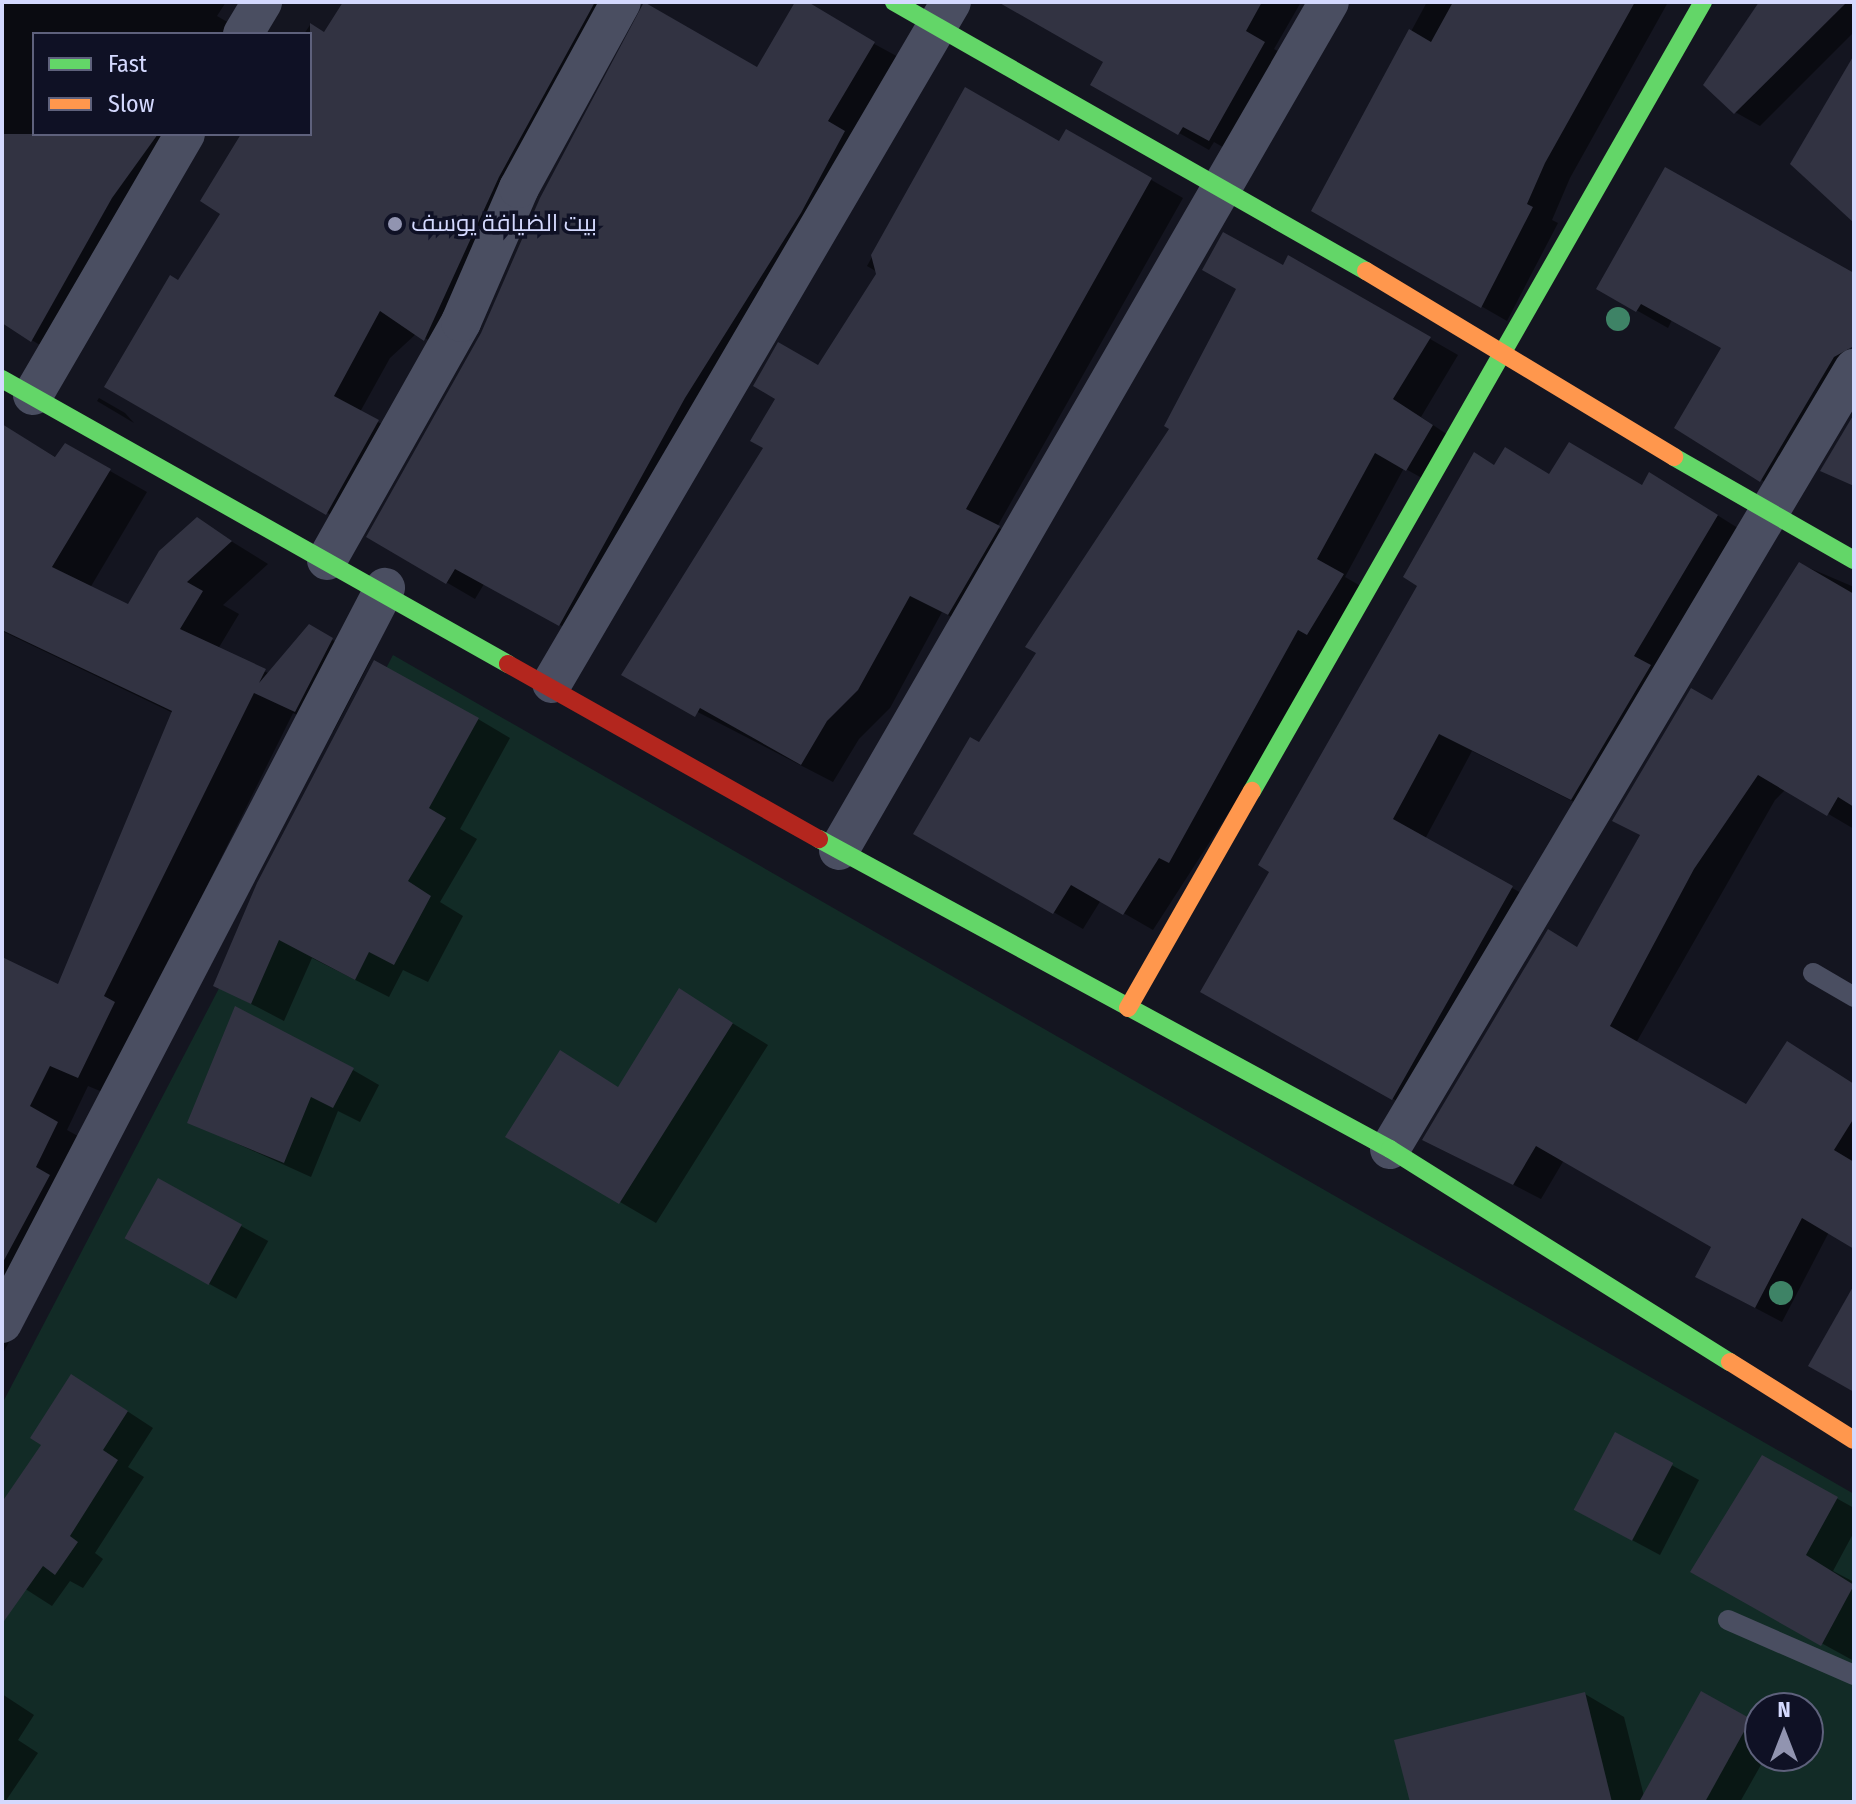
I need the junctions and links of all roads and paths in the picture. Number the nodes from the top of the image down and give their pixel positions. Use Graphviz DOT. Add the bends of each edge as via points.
graph roads {
  1 [pos="262,2"];
  2 [pos="621,2"];
  3 [pos="894,2"];
  4 [pos="1329,2"];
  5 [pos="1703,2"];
  6 [pos="944,14"];
  7 [pos="244,32"];
  8 [pos="184,136"];
  9 [pos="1214,190"];
  10 [pos="1501,348"];
  11 [pos="1854,369"];
  12 [pos="18,387"];
  13 [pos="1771,519"];
  14 [pos="327,560"];
  15 [pos="1854,560"];
  16 [pos="385,588"];
  17 [pos="552,683"];
  18 [pos="839,850"];
  19 [pos="1813,973"];
  20 [pos="1854,997"];
  21 [pos="1128,1008"];
  22 [pos="1390,1149"];
  23 [pos="2,1323"];
  24 [pos="1854,1440"];
  25 [pos="1728,1620"];
  26 [pos="1854,1675"];
  1 -- 7 [label="street"];
  2 -- 14 [label="street" via="519,188 461,322"];
  3 -- 6 [label="street"];
  4 -- 9 [label="street"];
  5 -- 10 [label="street"];
  6 -- 9 [label="street"];
  6 -- 17 [label="street"];
  8 -- 12 [label="street"];
  9 -- 10 [label="street"];
  9 -- 18 [label="street"];
  10 -- 13 [label="street"];
  10 -- 21 [label="street"];
  11 -- 13 [label="street"];
  12 -- 14 [label="street"];
  13 -- 15 [label="street"];
  13 -- 22 [label="street"];
  14 -- 16 [label="street"];
  16 -- 17 [label="street"];
  16 -- 23 [label="street"];
  17 -- 18 [label="street"];
  18 -- 21 [label="street"];
  19 -- 20 [label="lane"];
  21 -- 22 [label="street"];
  22 -- 24 [label="street"];
  25 -- 26 [label="lane"];
}
